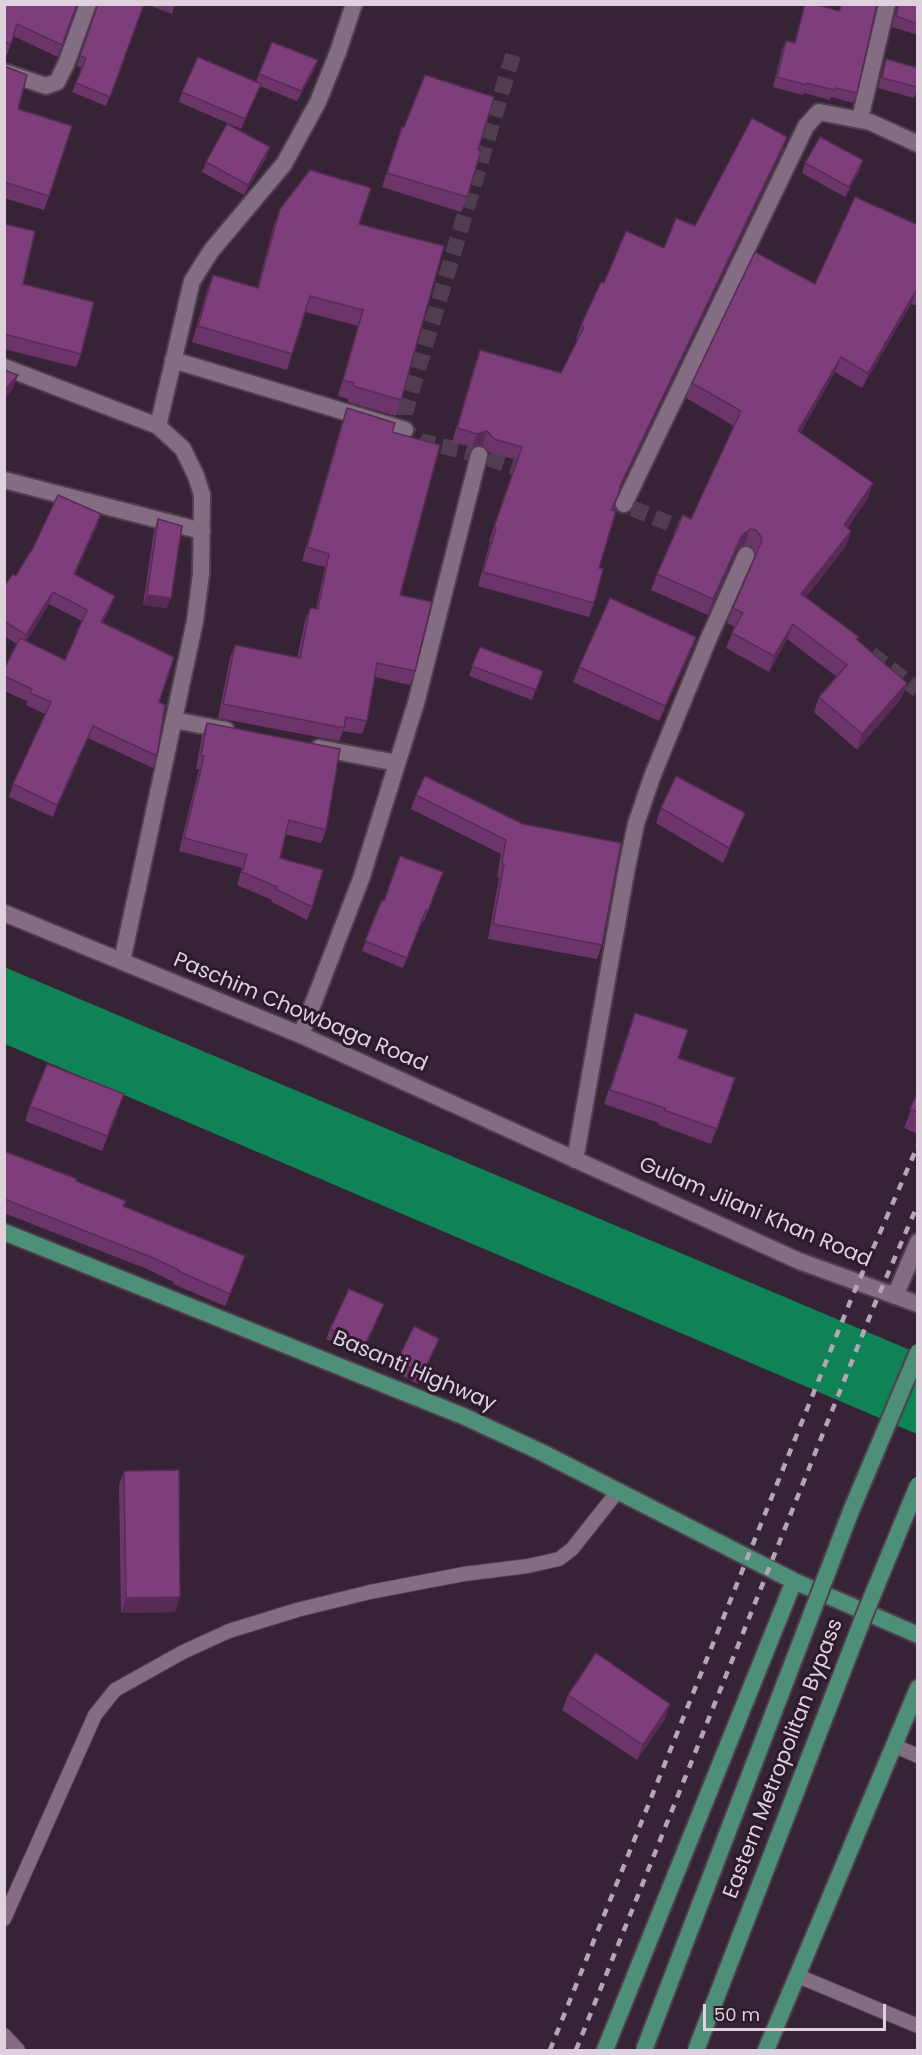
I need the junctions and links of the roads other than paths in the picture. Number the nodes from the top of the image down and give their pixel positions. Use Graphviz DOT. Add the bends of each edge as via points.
graph roads {
  1 [pos="88,4"];
  2 [pos="354,4"];
  3 [pos="888,4"];
  4 [pos="4,72"];
  5 [pos="860,119"];
  6 [pos="918,144"];
  7 [pos="172,360"];
  8 [pos="4,367"];
  9 [pos="158,426"];
  10 [pos="405,430"];
  11 [pos="479,455"];
  12 [pos="4,480"];
  13 [pos="624,504"];
  14 [pos="202,531"];
  15 [pos="746,555"];
  16 [pos="174,720"];
  17 [pos="244,734"];
  18 [pos="303,745"];
  19 [pos="398,763"];
  20 [pos="4,913"];
  21 [pos="122,961"];
  22 [pos="301,1035"];
  23 [pos="575,1160"];
  24 [pos="4,1232"];
  25 [pos="918,1242"];
  26 [pos="895,1296"];
  27 [pos="918,1304"];
  28 [pos="918,1352"];
  29 [pos="918,1485"];
  30 [pos="618,1491"];
  31 [pos="794,1581"];
  32 [pos="918,1635"];
  33 [pos="918,1688"];
  34 [pos="892,1745"];
  35 [pos="918,1756"];
  36 [pos="4,1919"];
  37 [pos="798,1976"];
  38 [pos="918,2026"];
  39 [pos="4,2035"];
  40 [pos="18,2050"];
  41 [pos="604,2050"];
  42 [pos="644,2050"];
  43 [pos="696,2050"];
  44 [pos="766,2050"];
  1 -- 4 [label="street" via="57,82 46,86"];
  2 -- 7 [label="street" via="318,102 284,165 211,251 192,281"];
  3 -- 5 [label="street"];
  5 -- 6 [label="street"];
  5 -- 13 [label="street" via="819,112 806,126"];
  7 -- 9 [label="street"];
  7 -- 10 [label="street"];
  8 -- 9 [label="street"];
  9 -- 14 [label="street" via="183,449 196,476 202,495"];
  11 -- 19 [label="street"];
  12 -- 14 [label="street"];
  14 -- 16 [label="street" via="195,621"];
  15 -- 23 [label="street" via="703,650 636,824"];
  16 -- 17 [label="street"];
  16 -- 21 [label="street"];
  18 -- 19 [label="street"];
  19 -- 22 [label="street" via="361,879"];
  20 -- 21 [label="street, Paschim Chowbaga Road"];
  21 -- 22 [label="street, Paschim Chowbaga Road"];
  22 -- 23 [label="street, Paschim Chowbaga Road"];
  23 -- 26 [label="street, Gulam Jilani Khan Road" via="799,1260"];
  24 -- 30 [label="main road, Basanti Highway" via="463,1416"];
  25 -- 26 [label="street"];
  26 -- 27 [label="street, Gulam Jilani Khan Road"];
  28 -- 42 [label="main road, bridge" via="851,1511"];
  29 -- 43 [label="main road, Eastern Metropolitan Bypass, bridge"];
  30 -- 31 [label="main road, Basanti Highway"];
  30 -- 36 [label="lane" via="572,1550 559,1559 452,1576 297,1610 229,1631 115,1690 95,1715"];
  31 -- 32 [label="main road, Basanti Highway"];
  31 -- 41 [label="main road"];
  33 -- 34 [label="main road"];
  34 -- 35 [label="lane"];
  34 -- 37 [label="main road"];
  37 -- 38 [label="lane"];
  37 -- 44 [label="main road"];
  39 -- 40 [label="lane"];
}
